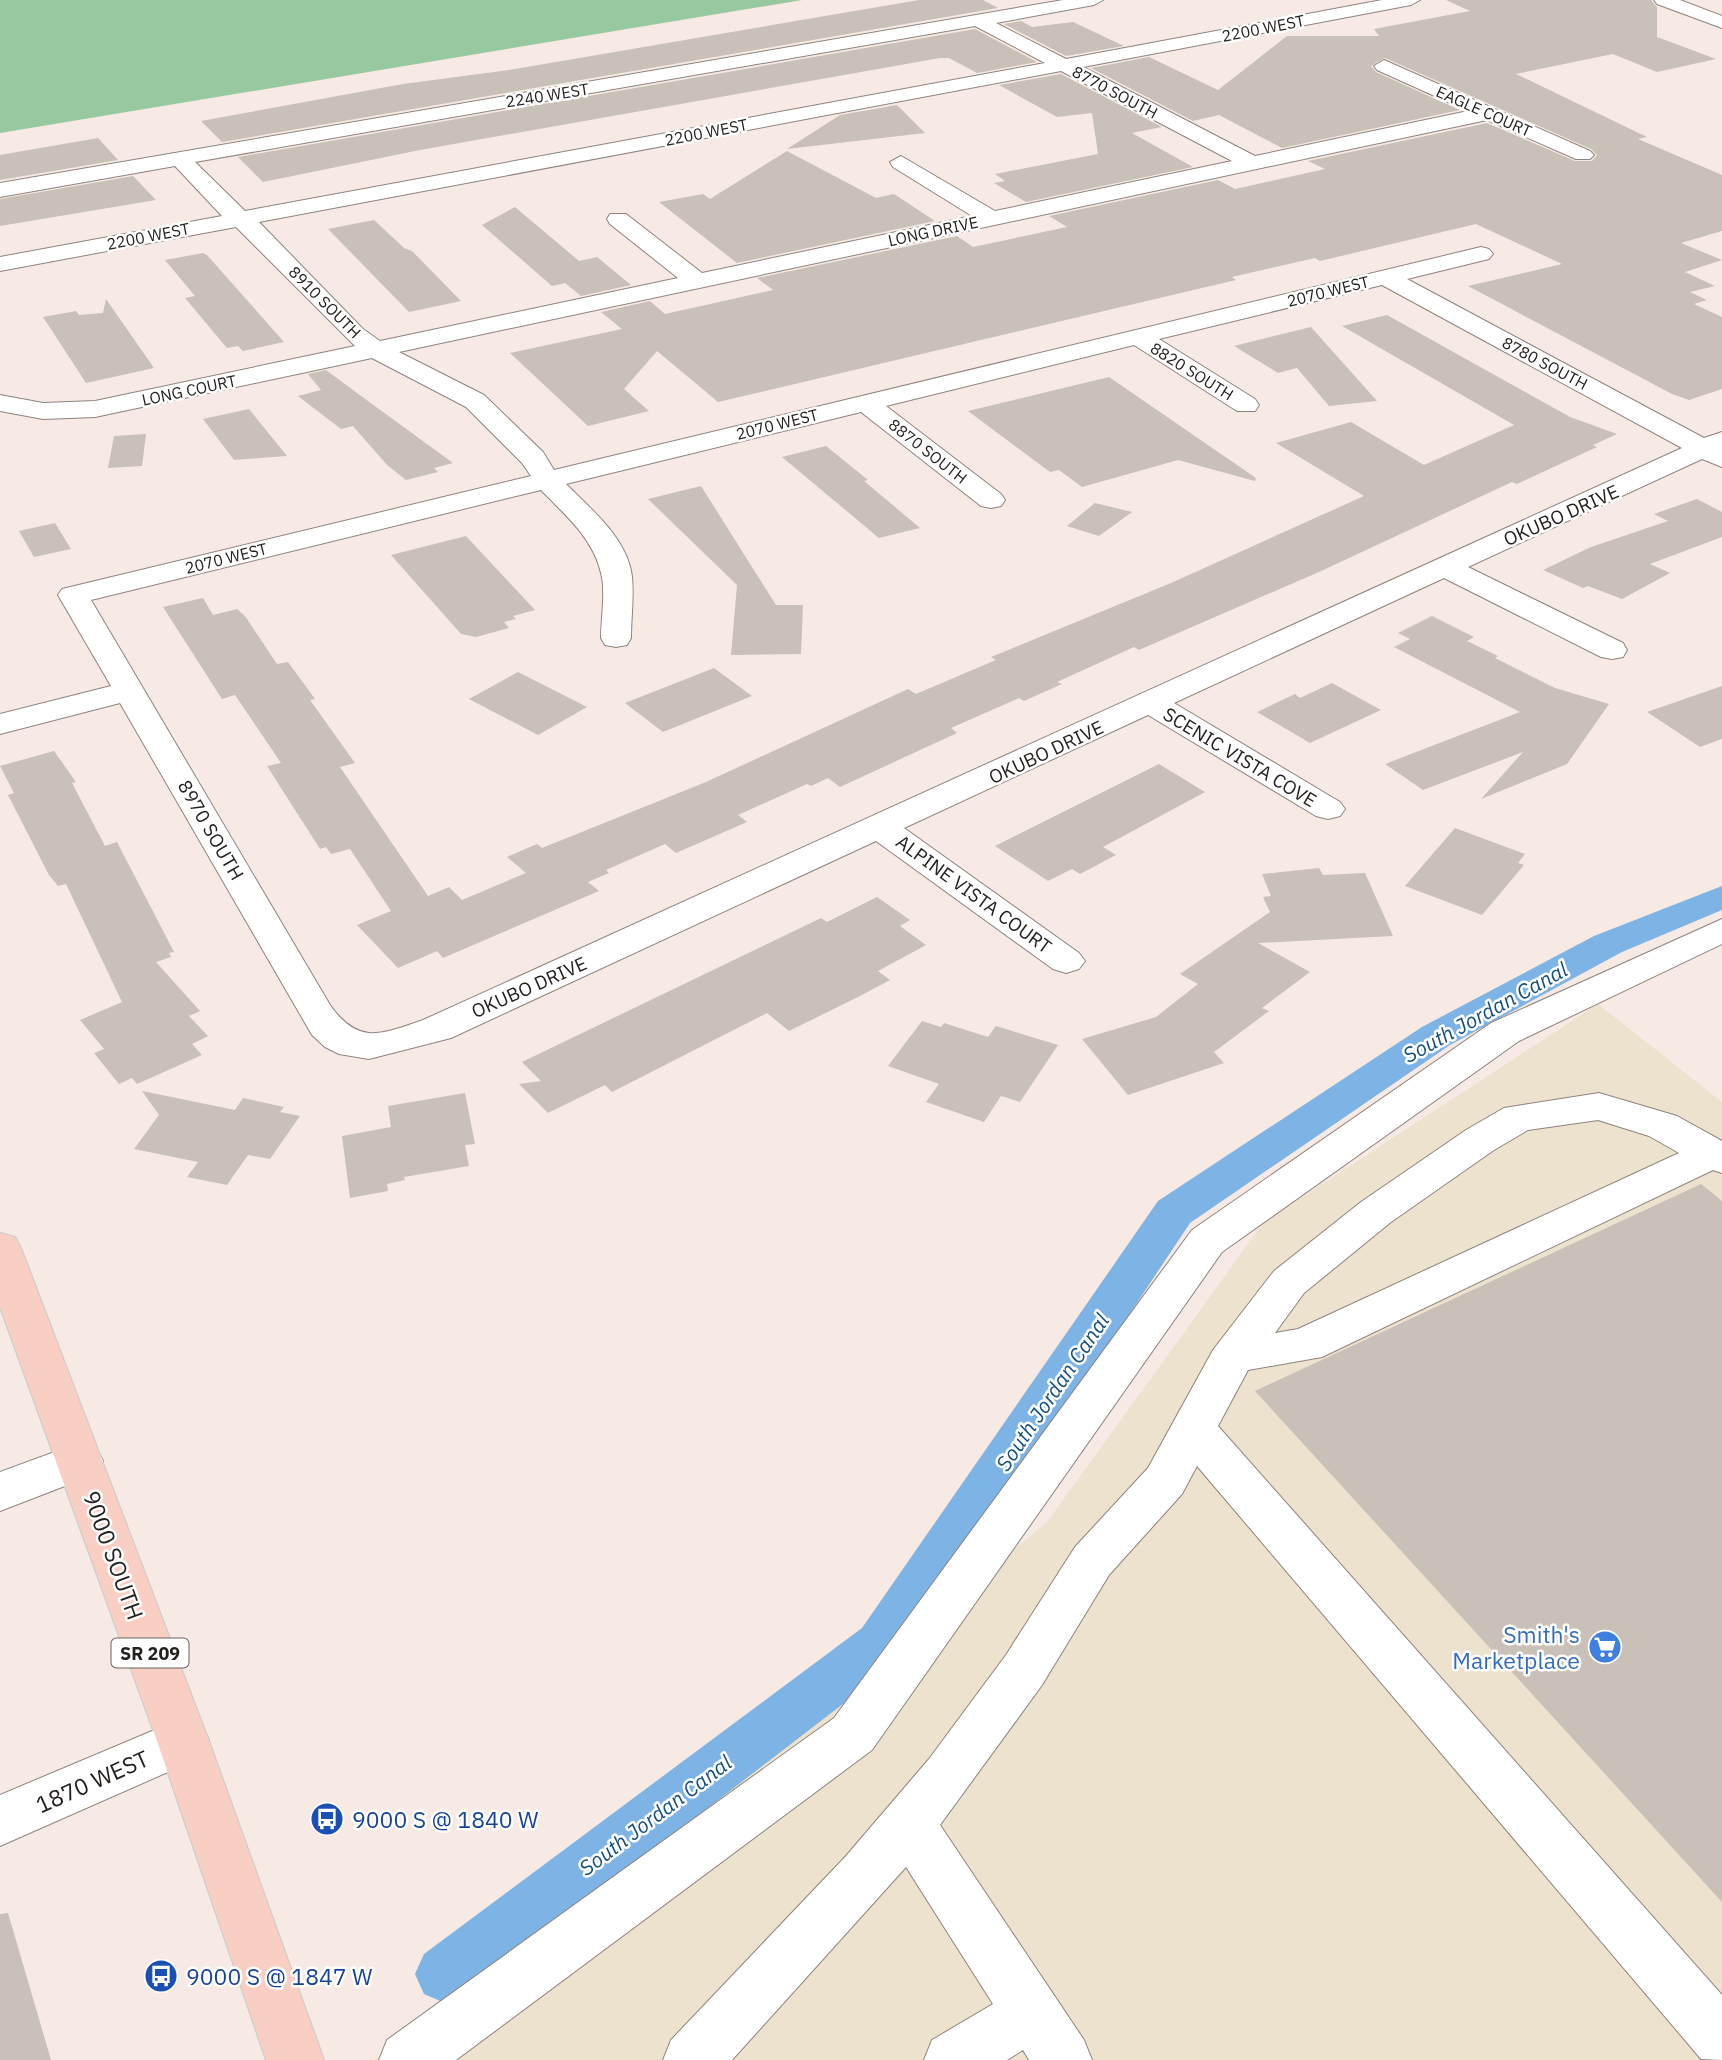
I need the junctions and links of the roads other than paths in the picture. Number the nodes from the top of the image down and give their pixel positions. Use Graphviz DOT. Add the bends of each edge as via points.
graph roads {
  1 [pos="1094,0"];
  2 [pos="1411,0"];
  3 [pos="1663,0"];
  4 [pos="977,20"];
  5 [pos="1722,22"];
  6 [pos="1722,31"];
  7 [pos="1700,35"];
  8 [pos="1064,65"];
  9 [pos="1384,66"];
  10 [pos="1489,113"];
  11 [pos="1583,155"];
  12 [pos="180,159"];
  13 [pos="901,162"];
  14 [pos="1252,163"];
  15 [pos="0,190"];
  16 [pos="239,219"];
  17 [pos="618,219"];
  18 [pos="992,219"];
  19 [pos="1481,254"];
  20 [pos="0,264"];
  21 [pos="1385,277"];
  22 [pos="697,281"];
  23 [pos="1138,337"];
  24 [pos="376,349"];
  25 [pos="866,402"];
  26 [pos="0,403"];
  27 [pos="1246,405"];
  28 [pos="1716,450"];
  29 [pos="547,480"];
  30 [pos="990,500"];
  31 [pos="1446,568"];
  32 [pos="73,595"];
  33 [pos="616,638"];
  34 [pos="1612,650"];
  35 [pos="130,691"];
  36 [pos="1152,704"];
  37 [pos="0,724"];
  38 [pos="1328,809"];
  39 [pos="881,828"];
  40 [pos="1722,930"];
  41 [pos="1066,961"];
  42 [pos="363,1048"];
  43 [pos="1718,1156"];
  44 [pos="0,1248"];
  45 [pos="1235,1355"];
  46 [pos="1193,1430"];
  47 [pos="79,1461"];
  48 [pos="0,1492"];
  49 [pos="183,1741"];
  50 [pos="0,1821"];
  51 [pos="908,1823"];
  52 [pos="1031,2013"];
  53 [pos="1722,2039"];
  54 [pos="295,2060"];
  55 [pos="408,2060"];
  56 [pos="692,2060"];
  57 [pos="953,2060"];
  58 [pos="1063,2060"];
  1 -- 4 [label="street, 2240 WEST"];
  2 -- 8 [label="street, 2200 WEST"];
  3 -- 5 [label="street"];
  4 -- 8 [label="street, 8770 SOUTH"];
  4 -- 12 [label="street, 2240 WEST"];
  6 -- 7 [label="street"];
  8 -- 14 [label="street, 8770 SOUTH"];
  8 -- 16 [label="street, 2200 WEST"];
  9 -- 10 [label="street, EAGLE COURT"];
  10 -- 11 [label="street, EAGLE COURT"];
  10 -- 14 [label="street, LONG DRIVE"];
  12 -- 15 [label="street, 2240 WEST"];
  12 -- 16 [label="street, 8910 SOUTH"];
  13 -- 18 [label="street"];
  14 -- 18 [label="street, LONG DRIVE"];
  16 -- 20 [label="street, 2200 WEST"];
  16 -- 24 [label="street, 8910 SOUTH" via="354,334"];
  17 -- 22 [label="street"];
  18 -- 22 [label="street, LONG DRIVE"];
  19 -- 21 [label="street, 2070 WEST"];
  21 -- 23 [label="street, 2070 WEST"];
  21 -- 28 [label="street, 8780 SOUTH"];
  22 -- 24 [label="street, LONG DRIVE"];
  23 -- 25 [label="street, 2070 WEST"];
  23 -- 27 [label="street, 8820 SOUTH"];
  24 -- 26 [label="street, LONG COURT" via="95,409 43,411"];
  24 -- 29 [label="street, 8910 SOUTH" via="475,401 533,458"];
  25 -- 29 [label="street, 2070 WEST"];
  25 -- 30 [label="street, 8870 SOUTH"];
  28 -- 31 [label="street, OKUBO DRIVE"];
  29 -- 32 [label="street, 2070 WEST"];
  29 -- 33 [label="street, 8910 SOUTH" via="598,533 610,554 617,575"];
  31 -- 34 [label="street"];
  31 -- 36 [label="street, OKUBO DRIVE"];
  32 -- 35 [label="street, 8970 SOUTH"];
  35 -- 37 [label="street"];
  35 -- 42 [label="street, 8970 SOUTH" via="317,1019 338,1040"];
  36 -- 38 [label="street, SCENIC VISTA COVE"];
  36 -- 39 [label="street, OKUBO DRIVE"];
  39 -- 41 [label="street, ALPINE VISTA COURT"];
  39 -- 42 [label="street, OKUBO DRIVE" via="437,1029 395,1044"];
  40 -- 55 [label="street" via="1505,1032 1207,1241 853,1734"];
  43 -- 45 [label="street" via="1306,1345"];
  43 -- 45 [label="street" via="1663,1126 1599,1106 1518,1118 1376,1212 1289,1282"];
  44 -- 47 [label="main road, 9000 SOUTH / SR 209"];
  45 -- 46 [label="street"];
  46 -- 51 [label="street" via="1165,1481 1092,1561 1024,1670"];
  46 -- 53 [label="street"];
  47 -- 48 [label="street"];
  47 -- 49 [label="main road, 9000 SOUTH / SR 209"];
  49 -- 50 [label="street, 1870 WEST"];
  49 -- 54 [label="main road, 9000 SOUTH / SR 209"];
  51 -- 52 [label="street"];
  51 -- 56 [label="street"];
  52 -- 57 [label="street"];
  52 -- 58 [label="street"];
}
